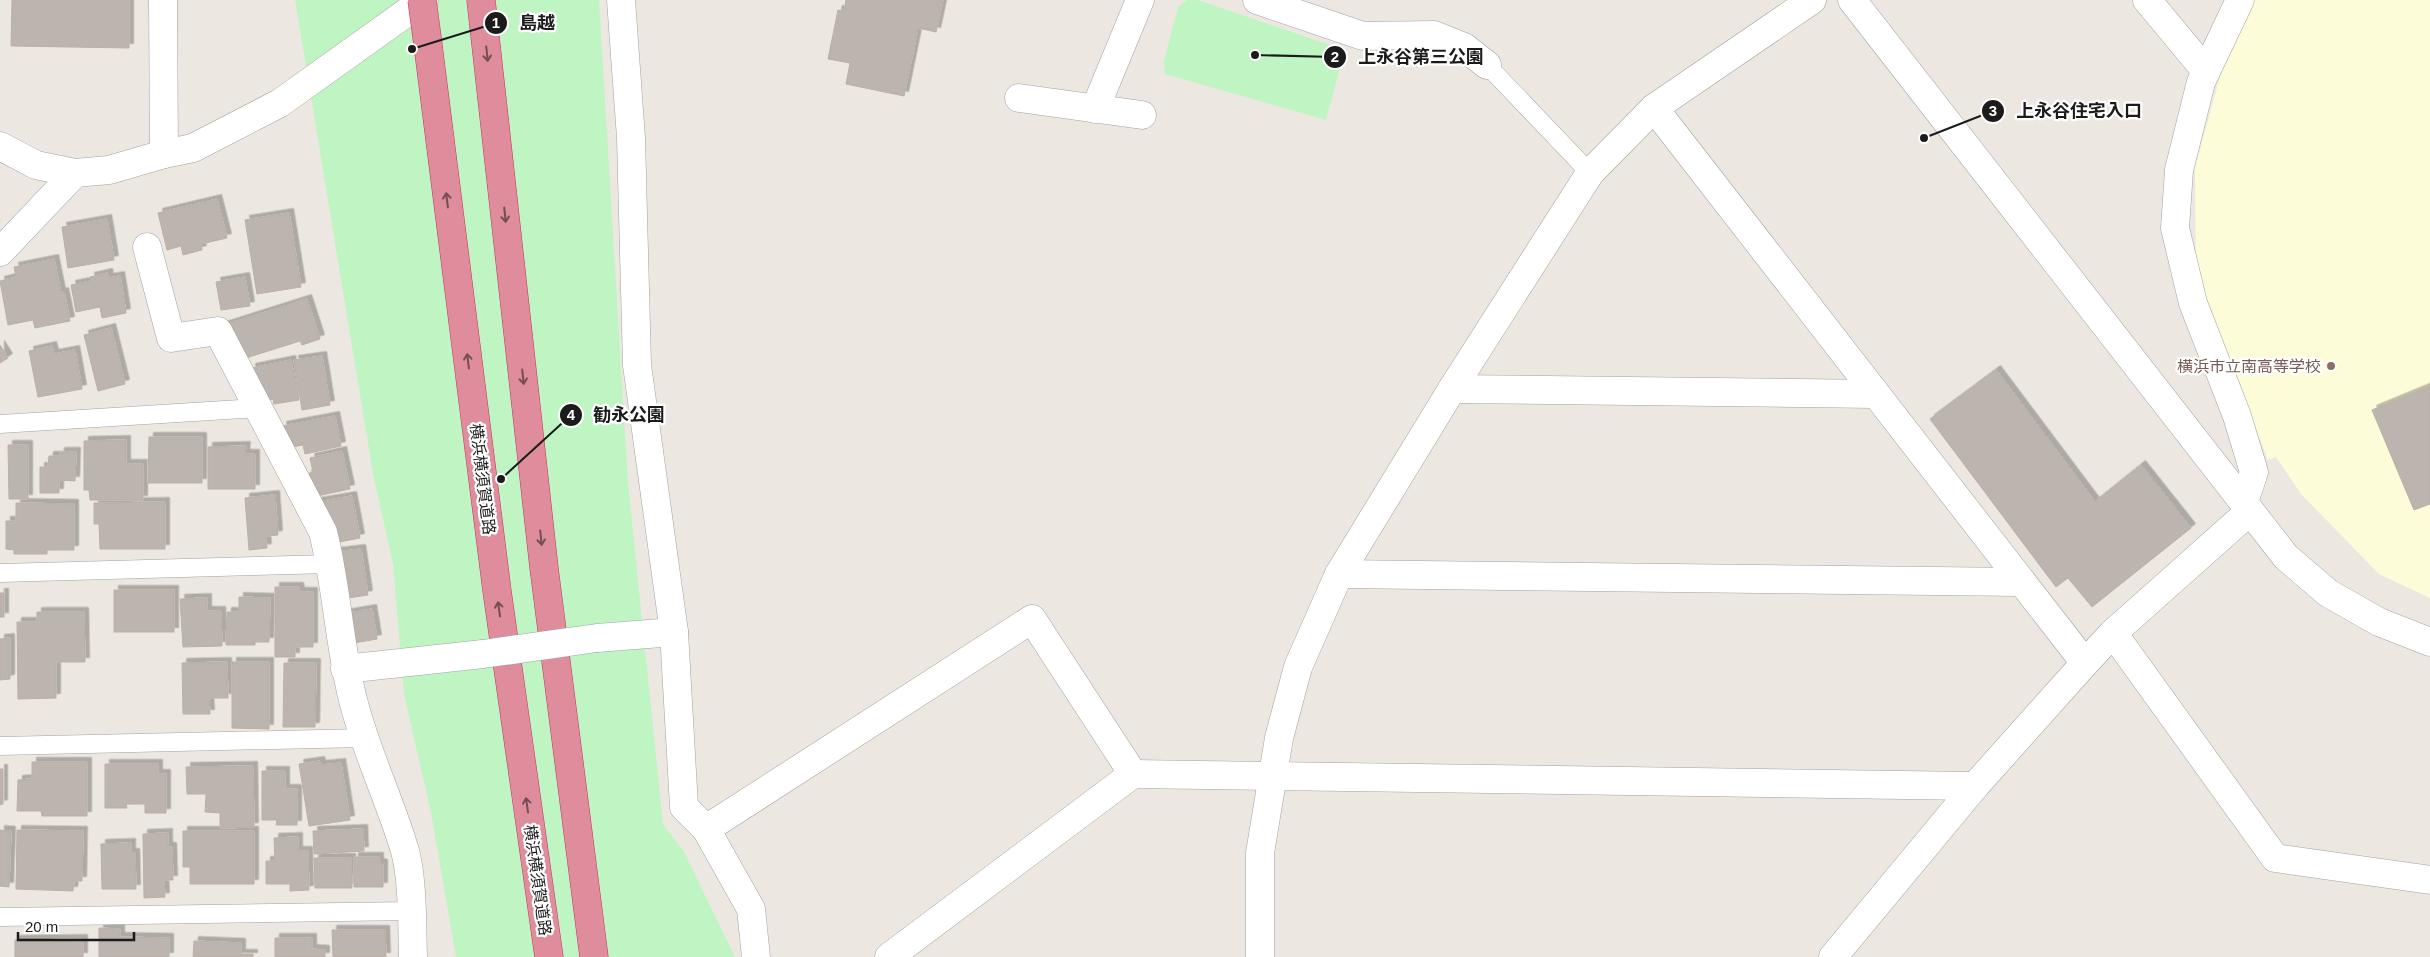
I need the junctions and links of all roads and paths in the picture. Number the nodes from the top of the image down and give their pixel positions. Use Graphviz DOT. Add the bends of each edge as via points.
graph roads {
  1 [pos="162,0"];
  2 [pos="423,0"];
  3 [pos="621,0"];
  4 [pos="1140,0"];
  5 [pos="1812,0"];
  6 [pos="1852,0"];
  7 [pos="2147,0"];
  8 [pos="2240,0"];
  9 [pos="1266,2"];
  10 [pos="481,3"];
  11 [pos="1487,65"];
  12 [pos="2206,70"];
  13 [pos="1019,98"];
  14 [pos="1654,108"];
  15 [pos="1095,109"];
  16 [pos="1142,115"];
  17 [pos="0,146"];
  18 [pos="164,154"];
  19 [pos="75,173"];
  20 [pos="1590,174"];
  21 [pos="147,247"];
  22 [pos="0,252"];
  23 [pos="1452,389"];
  24 [pos="1876,394"];
  25 [pos="258,408"];
  26 [pos="0,424"];
  27 [pos="2247,506"];
  28 [pos="331,564"];
  29 [pos="0,573"];
  30 [pos="1339,574"];
  31 [pos="2022,582"];
  32 [pos="674,632"];
  33 [pos="2113,633"];
  34 [pos="2430,642"];
  35 [pos="2085,663"];
  36 [pos="345,668"];
  37 [pos="363,738"];
  38 [pos="0,746"];
  39 [pos="1133,774"];
  40 [pos="1272,777"];
  41 [pos="1975,786"];
  42 [pos="706,830"];
  43 [pos="2430,880"];
  44 [pos="412,911"];
  45 [pos="0,918"];
  46 [pos="413,957"];
  47 [pos="549,957"];
  48 [pos="594,957"];
  49 [pos="756,957"];
  50 [pos="889,957"];
  51 [pos="1260,957"];
  52 [pos="1834,957"];
  1 -- 18 [label="street"];
  2 -- 18 [label="street" via="280,103 193,148"];
  47 -- 2 [label="highway, 横浜横須賀道路, one-way, bridge" via="497,591"];
  3 -- 32 [label="street" via="631,138 637,365"];
  4 -- 15 [label="street"];
  5 -- 14 [label="street"];
  6 -- 27 [label="street"];
  7 -- 12 [label="street"];
  8 -- 12 [label="street"];
  9 -- 11 [label="street" via="1363,36 1434,35 1464,47"];
  10 -- 48 [label="highway, one-way" via="544,568"];
  11 -- 20 [label="lane"];
  12 -- 27 [label="street" via="2179,170 2175,228 2193,303 2254,472"];
  13 -- 15 [label="street"];
  14 -- 20 [label="street"];
  14 -- 24 [label="street"];
  15 -- 16 [label="street"];
  17 -- 19 [label="street" via="36,165"];
  18 -- 19 [label="street" via="109,170"];
  19 -- 22 [label="street"];
  20 -- 23 [label="street"];
  21 -- 25 [label="street" via="171,338 218,331"];
  23 -- 24 [label="street"];
  23 -- 30 [label="street"];
  24 -- 31 [label="street"];
  25 -- 26 [label="lane"];
  25 -- 28 [label="street" via="323,532"];
  27 -- 33 [label="street"];
  27 -- 34 [label="street" via="2286,558 2328,592 2379,622"];
  28 -- 29 [label="lane"];
  28 -- 36 [label="street"];
  30 -- 31 [label="street"];
  30 -- 40 [label="street" via="1298,667"];
  31 -- 35 [label="street"];
  32 -- 36 [label="street, bridge"];
  32 -- 42 [label="street" via="684,807"];
  33 -- 35 [label="street"];
  33 -- 43 [label="street" via="2275,858"];
  35 -- 41 [label="street"];
  36 -- 37 [label="street"];
  37 -- 38 [label="lane"];
  37 -- 44 [label="street" via="406,852"];
  39 -- 40 [label="street"];
  39 -- 42 [label="street" via="1032,619"];
  39 -- 50 [label="street"];
  40 -- 41 [label="street"];
  40 -- 51 [label="street" via="1260,853"];
  41 -- 52 [label="street"];
  42 -- 49 [label="street" via="751,909"];
  44 -- 45 [label="lane"];
  44 -- 46 [label="street"];
}
